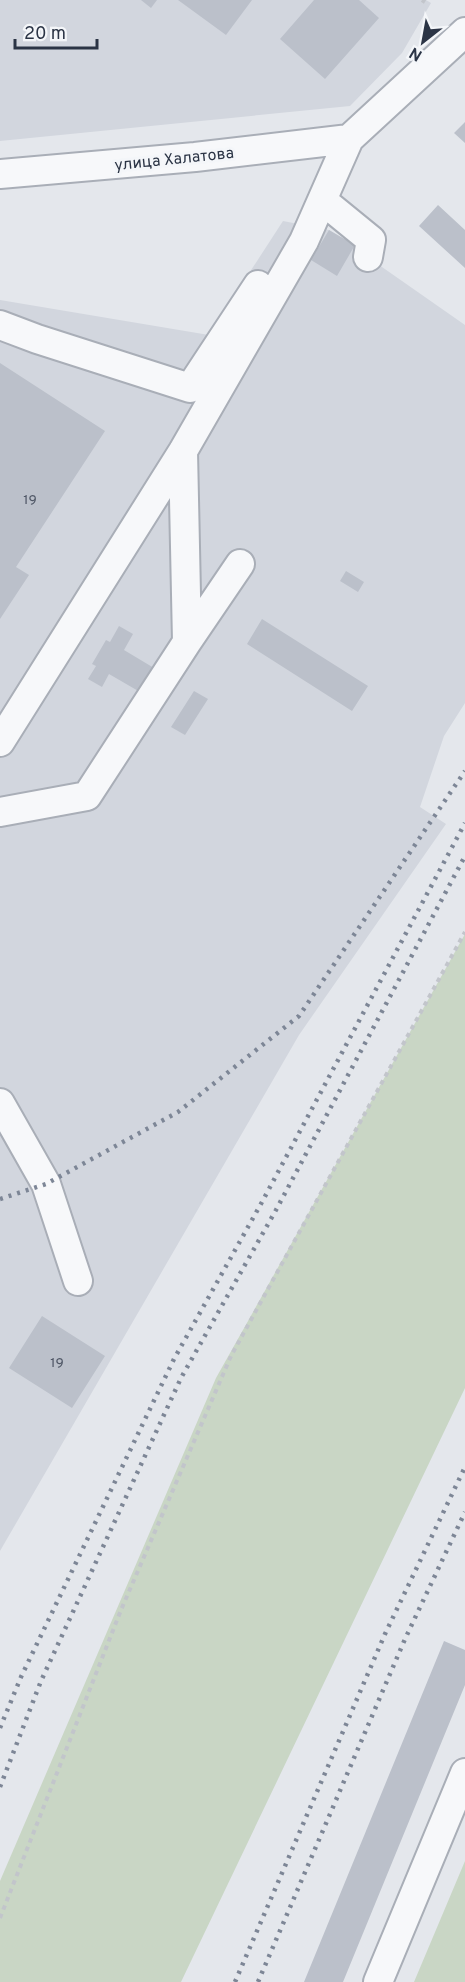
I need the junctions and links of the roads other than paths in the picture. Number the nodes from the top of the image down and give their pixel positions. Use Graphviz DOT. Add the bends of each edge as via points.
graph roads {
  1 [pos="465,32"];
  2 [pos="348,139"];
  3 [pos="0,174"];
  4 [pos="322,200"];
  5 [pos="368,257"];
  6 [pos="0,325"];
  7 [pos="183,451"];
  8 [pos="240,564"];
  9 [pos="187,642"];
  10 [pos="0,742"];
  11 [pos="0,812"];
  12 [pos="0,1103"];
  13 [pos="78,1281"];
  14 [pos="465,1773"];
  15 [pos="378,1982"];
  1 -- 2 [label="street"];
  2 -- 3 [label="street, улица Халатова"];
  2 -- 4 [label="street"];
  4 -- 5 [label="street" via="371,240"];
  4 -- 6 [label="street" via="292,233 190,388"];
  4 -- 7 [label="street" via="304,241"];
  7 -- 9 [label="street"];
  7 -- 10 [label="street"];
  8 -- 9 [label="street"];
  9 -- 11 [label="street" via="87,796"];
  12 -- 13 [label="street" via="46,1184"];
  14 -- 15 [label="street"];
}
